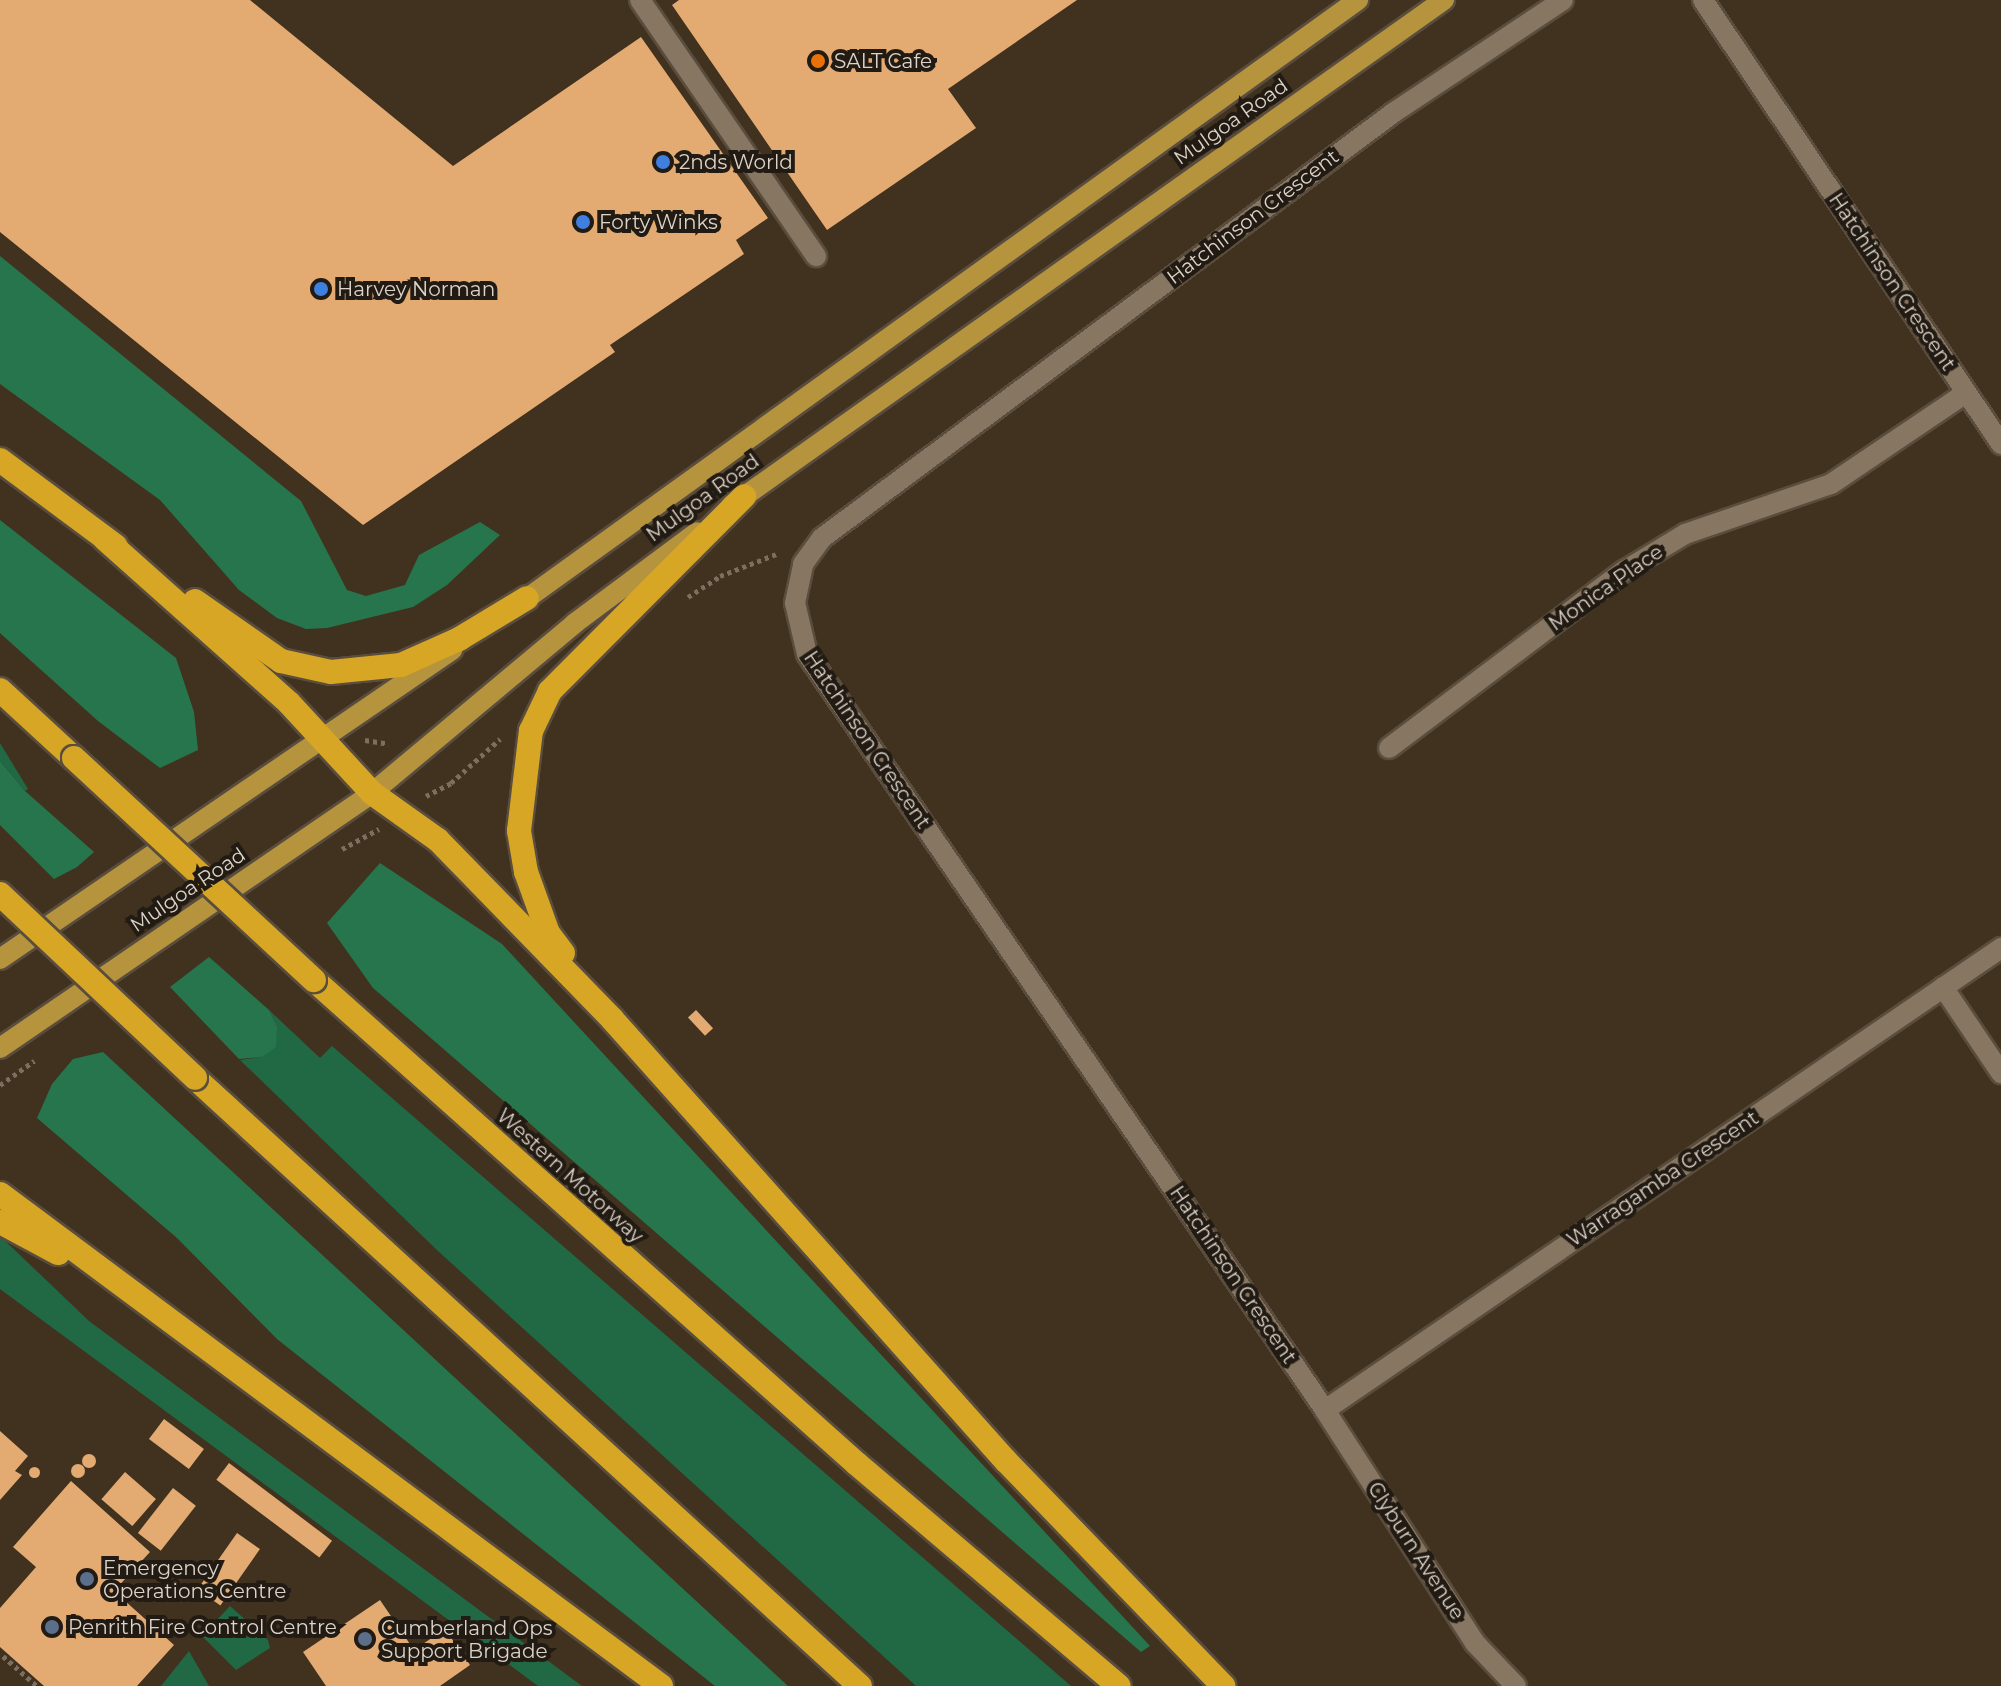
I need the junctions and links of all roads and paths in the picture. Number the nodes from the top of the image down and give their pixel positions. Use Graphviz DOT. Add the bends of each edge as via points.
graph roads {
  1 [pos="640,0"];
  2 [pos="1358,0"];
  3 [pos="1444,0"];
  4 [pos="1563,0"];
  5 [pos="1703,0"];
  6 [pos="816,256"];
  7 [pos="1966,393"];
  8 [pos="2001,444"];
  9 [pos="0,460"];
  10 [pos="744,496"];
  11 [pos="822,538"];
  12 [pos="105,539"];
  13 [pos="527,598"];
  14 [pos="682,600"];
  15 [pos="0,690"];
  16 [pos="502,734"];
  17 [pos="322,738"];
  18 [pos="364,740"];
  19 [pos="389,744"];
  20 [pos="1389,748"];
  21 [pos="372,793"];
  22 [pos="420,798"];
  23 [pos="0,894"];
  24 [pos="2001,948"];
  25 [pos="0,959"];
  26 [pos="1943,987"];
  27 [pos="612,1019"];
  28 [pos="0,1048"];
  29 [pos="2001,1073"];
  30 [pos="0,1194"];
  31 [pos="0,1222"];
  32 [pos="127,1289"];
  33 [pos="1325,1410"];
  34 [pos="3,1656"];
  35 [pos="37,1686"];
  36 [pos="661,1686"];
  37 [pos="860,1686"];
  38 [pos="1119,1686"];
  39 [pos="1223,1686"];
  40 [pos="1516,1686"];
  1 -- 6 [label="street"];
  2 -- 13 [label="main road, Mulgoa Road"];
  3 -- 10 [label="main road, Mulgoa Road"];
  4 -- 11 [label="street, Hatchinson Crescent" via="1393,113"];
  5 -- 7 [label="street, Hatchinson Crescent"];
  7 -- 8 [label="street, Hatchinson Crescent"];
  7 -- 20 [label="street, Monica Place" via="1831,484 1685,534 1624,571"];
  9 -- 12 [label="highway"];
  10 -- 21 [label="main road, Mulgoa Road" via="575,623"];
  10 -- 27 [label="highway" via="550,691 531,731 519,831 526,872 548,933"];
  11 -- 14 [label="path" via="720,576"];
  11 -- 33 [label="street, Hatchinson Crescent" via="810,550 796,585 796,621 807,654"];
  12 -- 13 [label="highway" via="281,661 331,672 401,665 459,639"];
  12 -- 17 [label="highway"];
  13 -- 17 [label="main road, Mulgoa Road"];
  15 -- 38 [label="highway, Western Motorway, bridge" via="314,980 857,1464"];
  16 -- 22 [label="path" via="497,746 451,783"];
  17 -- 21 [label="highway"];
  17 -- 25 [label="main road, Mulgoa Road"];
  18 -- 19 [label="path"];
  21 -- 27 [label="highway" via="438,840"];
  21 -- 28 [label="main road, Mulgoa Road"];
  23 -- 37 [label="highway, bridge"];
  24 -- 26 [label="street, Warragamba Crescent"];
  26 -- 29 [label="street"];
  26 -- 33 [label="street, Warragamba Crescent"];
  27 -- 39 [label="highway" via="1006,1461"];
  30 -- 32 [label="highway"];
  31 -- 32 [label="highway"];
  32 -- 36 [label="highway"];
  33 -- 40 [label="street, Clyburn Avenue" via="1475,1643"];
  34 -- 35 [label="path"];
}
